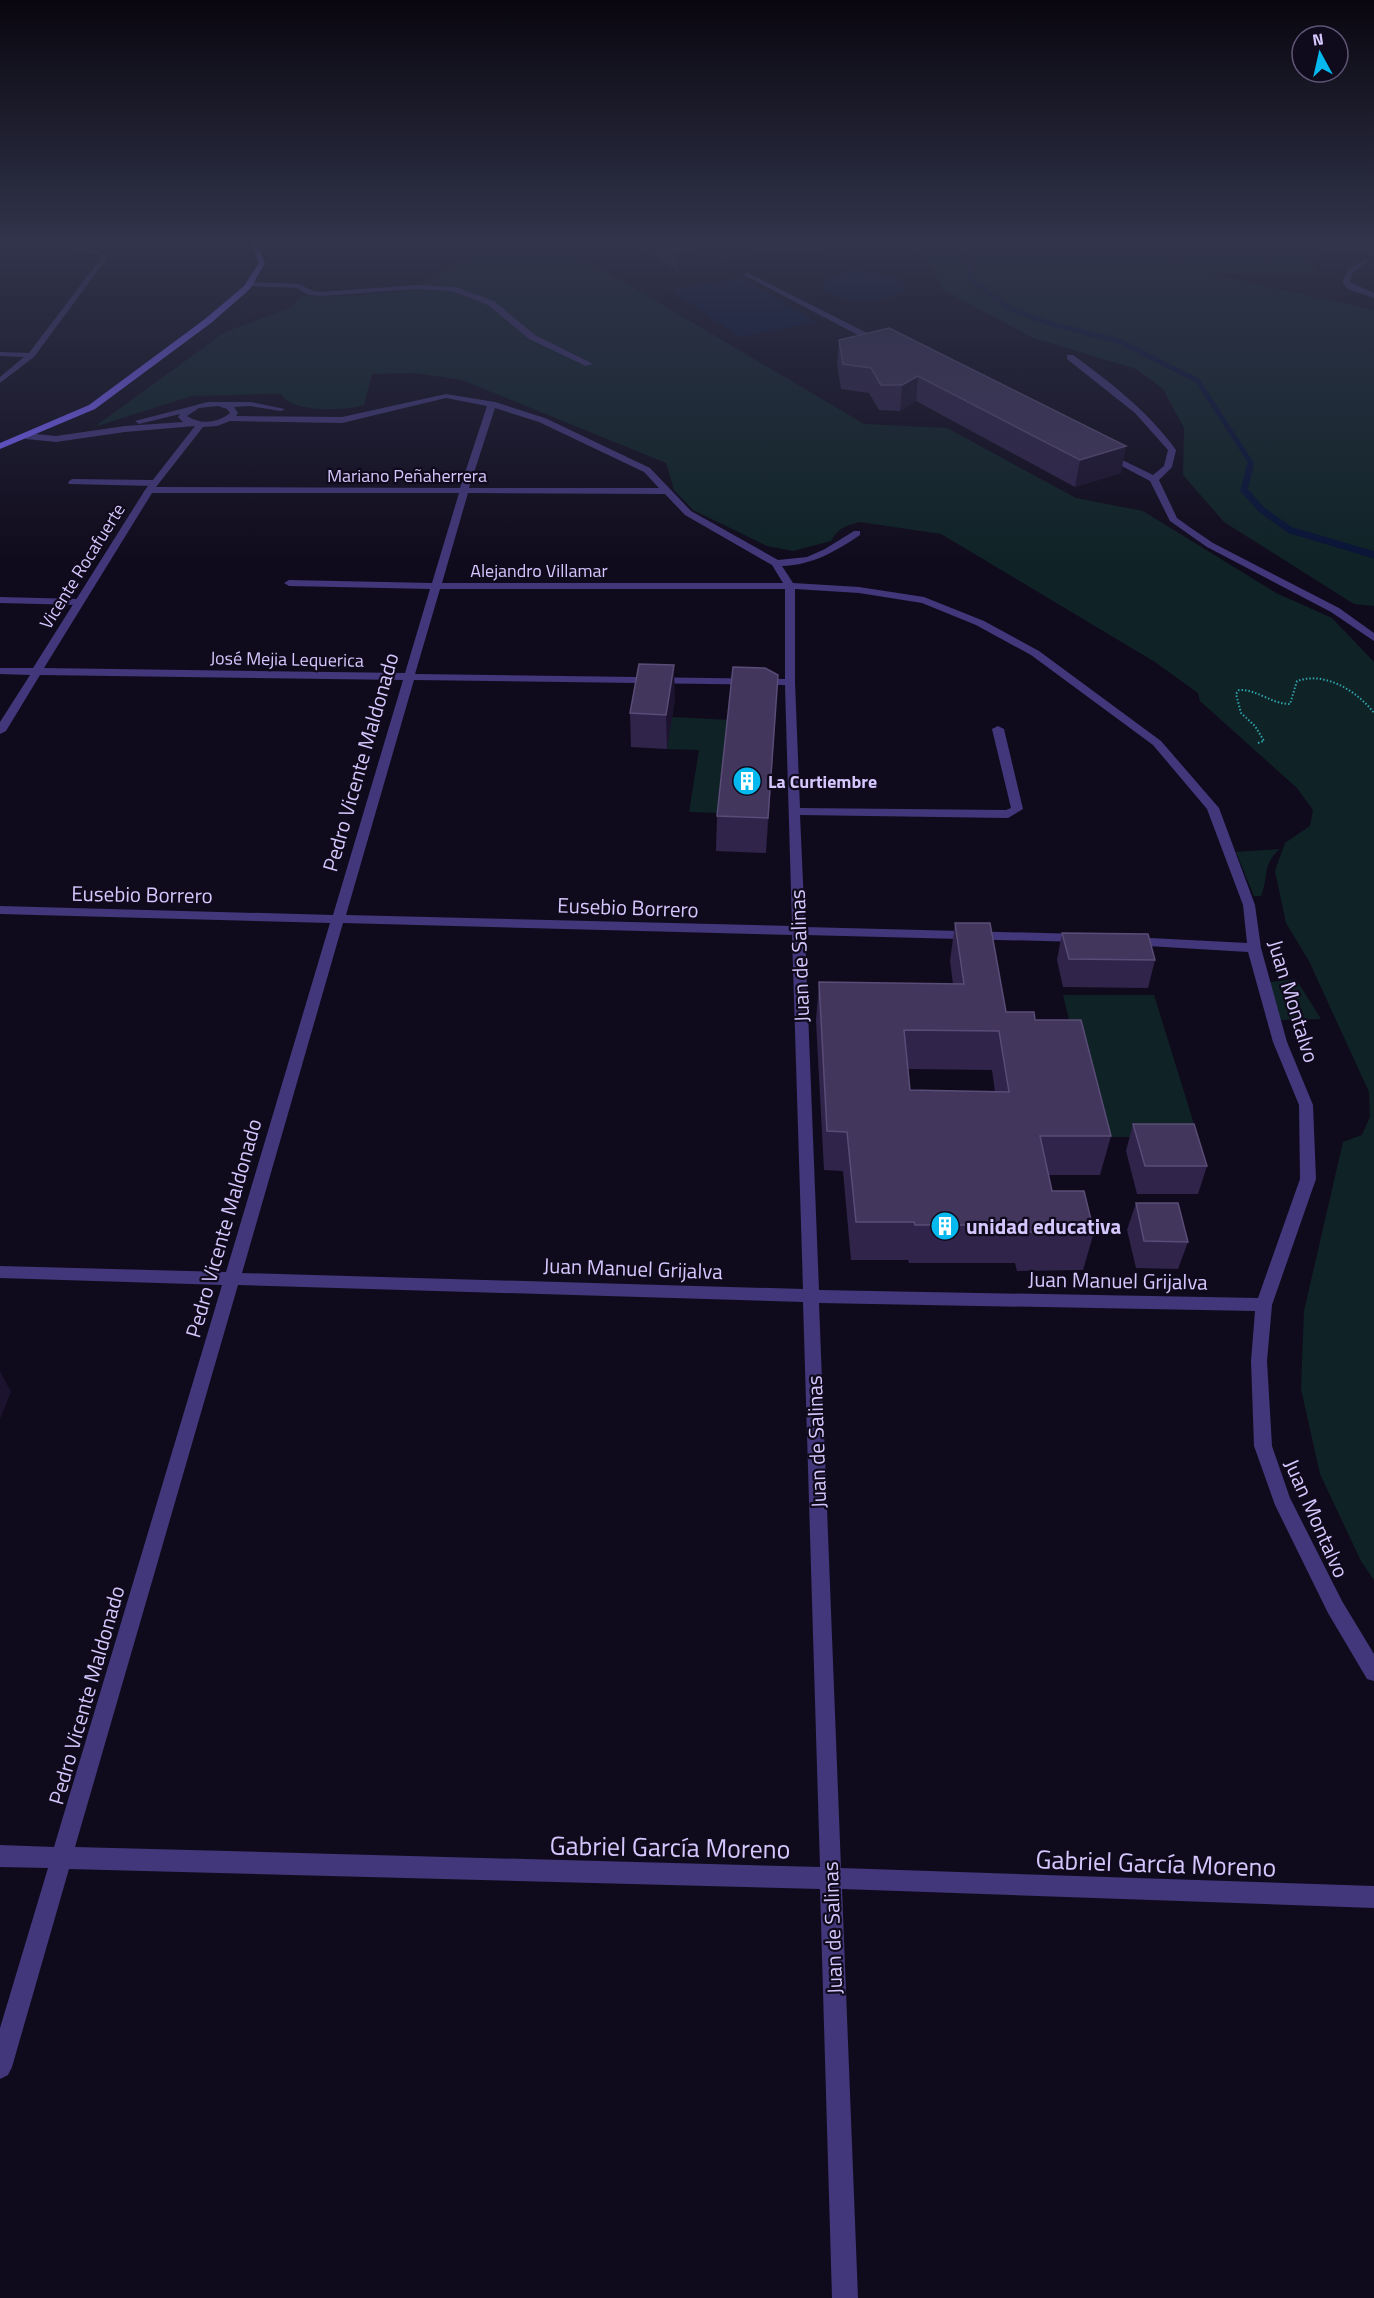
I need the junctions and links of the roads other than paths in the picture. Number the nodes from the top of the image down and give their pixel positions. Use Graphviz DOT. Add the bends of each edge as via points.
graph roads {
  1 [pos="36,348"];
  2 [pos="171,348"];
  3 [pos="556,348"];
  4 [pos="889,348"];
  5 [pos="892,350"];
  6 [pos="0,354"];
  7 [pos="31,355"];
  8 [pos="1070,357"];
  9 [pos="589,364"];
  10 [pos="0,381"];
  11 [pos="492,404"];
  12 [pos="225,405"];
  13 [pos="190,409"];
  14 [pos="374,413"];
  15 [pos="230,418"];
  16 [pos="198,424"];
  17 [pos="107,432"];
  18 [pos="26,436"];
  19 [pos="0,446"];
  20 [pos="1099,453"];
  21 [pos="1154,479"];
  22 [pos="72,482"];
  23 [pos="152,486"];
  24 [pos="665,491"];
  25 [pos="464,492"];
  26 [pos="857,533"];
  27 [pos="776,563"];
  28 [pos="289,583"];
  29 [pos="436,586"];
  30 [pos="790,586"];
  31 [pos="0,600"];
  32 [pos="80,602"];
  33 [pos="1374,638"];
  34 [pos="0,671"];
  35 [pos="37,672"];
  36 [pos="409,677"];
  37 [pos="790,682"];
  38 [pos="998,729"];
  39 [pos="0,731"];
  40 [pos="794,811"];
  41 [pos="0,910"];
  42 [pos="338,919"];
  43 [pos="799,931"];
  44 [pos="1094,939"];
  45 [pos="1117,940"];
  46 [pos="1254,948"];
  47 [pos="0,1272"];
  48 [pos="232,1278"];
  49 [pos="811,1296"];
  50 [pos="1264,1305"];
  51 [pos="1374,1672"];
  52 [pos="0,1856"];
  53 [pos="61,1858"];
  54 [pos="831,1878"];
  55 [pos="1374,1898"];
  56 [pos="0,2067"];
  57 [pos="845,2298"];
  1 -- 7 [label="street"];
  2 -- 18 [label="street" via="92,407"];
  3 -- 9 [label="street"];
  4 -- 5 [label="street"];
  6 -- 7 [label="street"];
  7 -- 10 [label="street"];
  8 -- 21 [label="street" via="1130,401 1159,430 1172,450 1168,467"];
  11 -- 14 [label="street" via="446,396"];
  11 -- 24 [label="street" via="542,420 647,470"];
  11 -- 25 [label="street, Pedro Vicente Maldonado"];
  12 -- 13 [label="street"];
  12 -- 14 [label="street"];
  12 -- 15 [label="street" via="233,410"];
  13 -- 16 [label="street" via="182,417"];
  13 -- 17 [label="street"];
  14 -- 15 [label="street" via="325,421"];
  15 -- 16 [label="street"];
  16 -- 17 [label="street"];
  16 -- 23 [label="street, Vicente Rocafuerte"];
  17 -- 18 [label="street" via="56,440"];
  18 -- 19 [label="street"];
  20 -- 21 [label="street"];
  21 -- 33 [label="street" via="1173,519 1185,528 1335,610"];
  22 -- 23 [label="street, Mariano Peñaherrera"];
  23 -- 25 [label="street, Mariano Peñaherrera"];
  23 -- 32 [label="street, Vicente Rocafuerte"];
  24 -- 25 [label="street, Mariano Peñaherrera"];
  24 -- 27 [label="street" via="688,513"];
  25 -- 29 [label="street, Pedro Vicente Maldonado"];
  26 -- 27 [label="street" via="824,556"];
  27 -- 30 [label="street"];
  28 -- 29 [label="street, Alejandro Villamar"];
  29 -- 30 [label="street, Alejandro Villamar"];
  29 -- 36 [label="street, Pedro Vicente Maldonado"];
  30 -- 37 [label="street, Juan de Salinas"];
  30 -- 46 [label="street, Juan Montalvo" via="859,590 924,600 980,623 1035,653 1157,743 1213,808 1248,905"];
  31 -- 32 [label="street"];
  32 -- 35 [label="street, Vicente Rocafuerte"];
  34 -- 35 [label="street, José Mejia Lequerica"];
  35 -- 36 [label="street, José Mejia Lequerica"];
  35 -- 39 [label="street, Vicente Rocafuerte"];
  36 -- 37 [label="street, José Mejia Lequerica"];
  36 -- 42 [label="street, Pedro Vicente Maldonado"];
  37 -- 40 [label="street, Juan de Salinas"];
  38 -- 40 [label="street" via="1017,809 1008,814"];
  40 -- 43 [label="street, Juan de Salinas"];
  41 -- 42 [label="street, Eusebio Borrero"];
  42 -- 43 [label="street, Eusebio Borrero"];
  42 -- 48 [label="street, Pedro Vicente Maldonado"];
  43 -- 44 [label="street, Eusebio Borrero"];
  43 -- 49 [label="street, Juan de Salinas"];
  45 -- 46 [label="street"];
  46 -- 50 [label="street, Juan Montalvo" via="1280,1042 1306,1105 1308,1179"];
  47 -- 48 [label="street, Juan Manuel Grijalva"];
  48 -- 49 [label="street, Juan Manuel Grijalva"];
  48 -- 53 [label="street, Pedro Vicente Maldonado"];
  49 -- 50 [label="street, Juan Manuel Grijalva"];
  49 -- 54 [label="street, Juan de Salinas"];
  50 -- 51 [label="street, Juan Montalvo" via="1259,1361 1263,1446 1281,1499 1335,1607"];
  52 -- 53 [label="street, Gabriel García Moreno"];
  53 -- 54 [label="street, Gabriel García Moreno"];
  53 -- 56 [label="street, Pedro Vicente Maldonado"];
  54 -- 55 [label="street, Gabriel García Moreno"];
  54 -- 57 [label="street, Juan de Salinas"];
}
